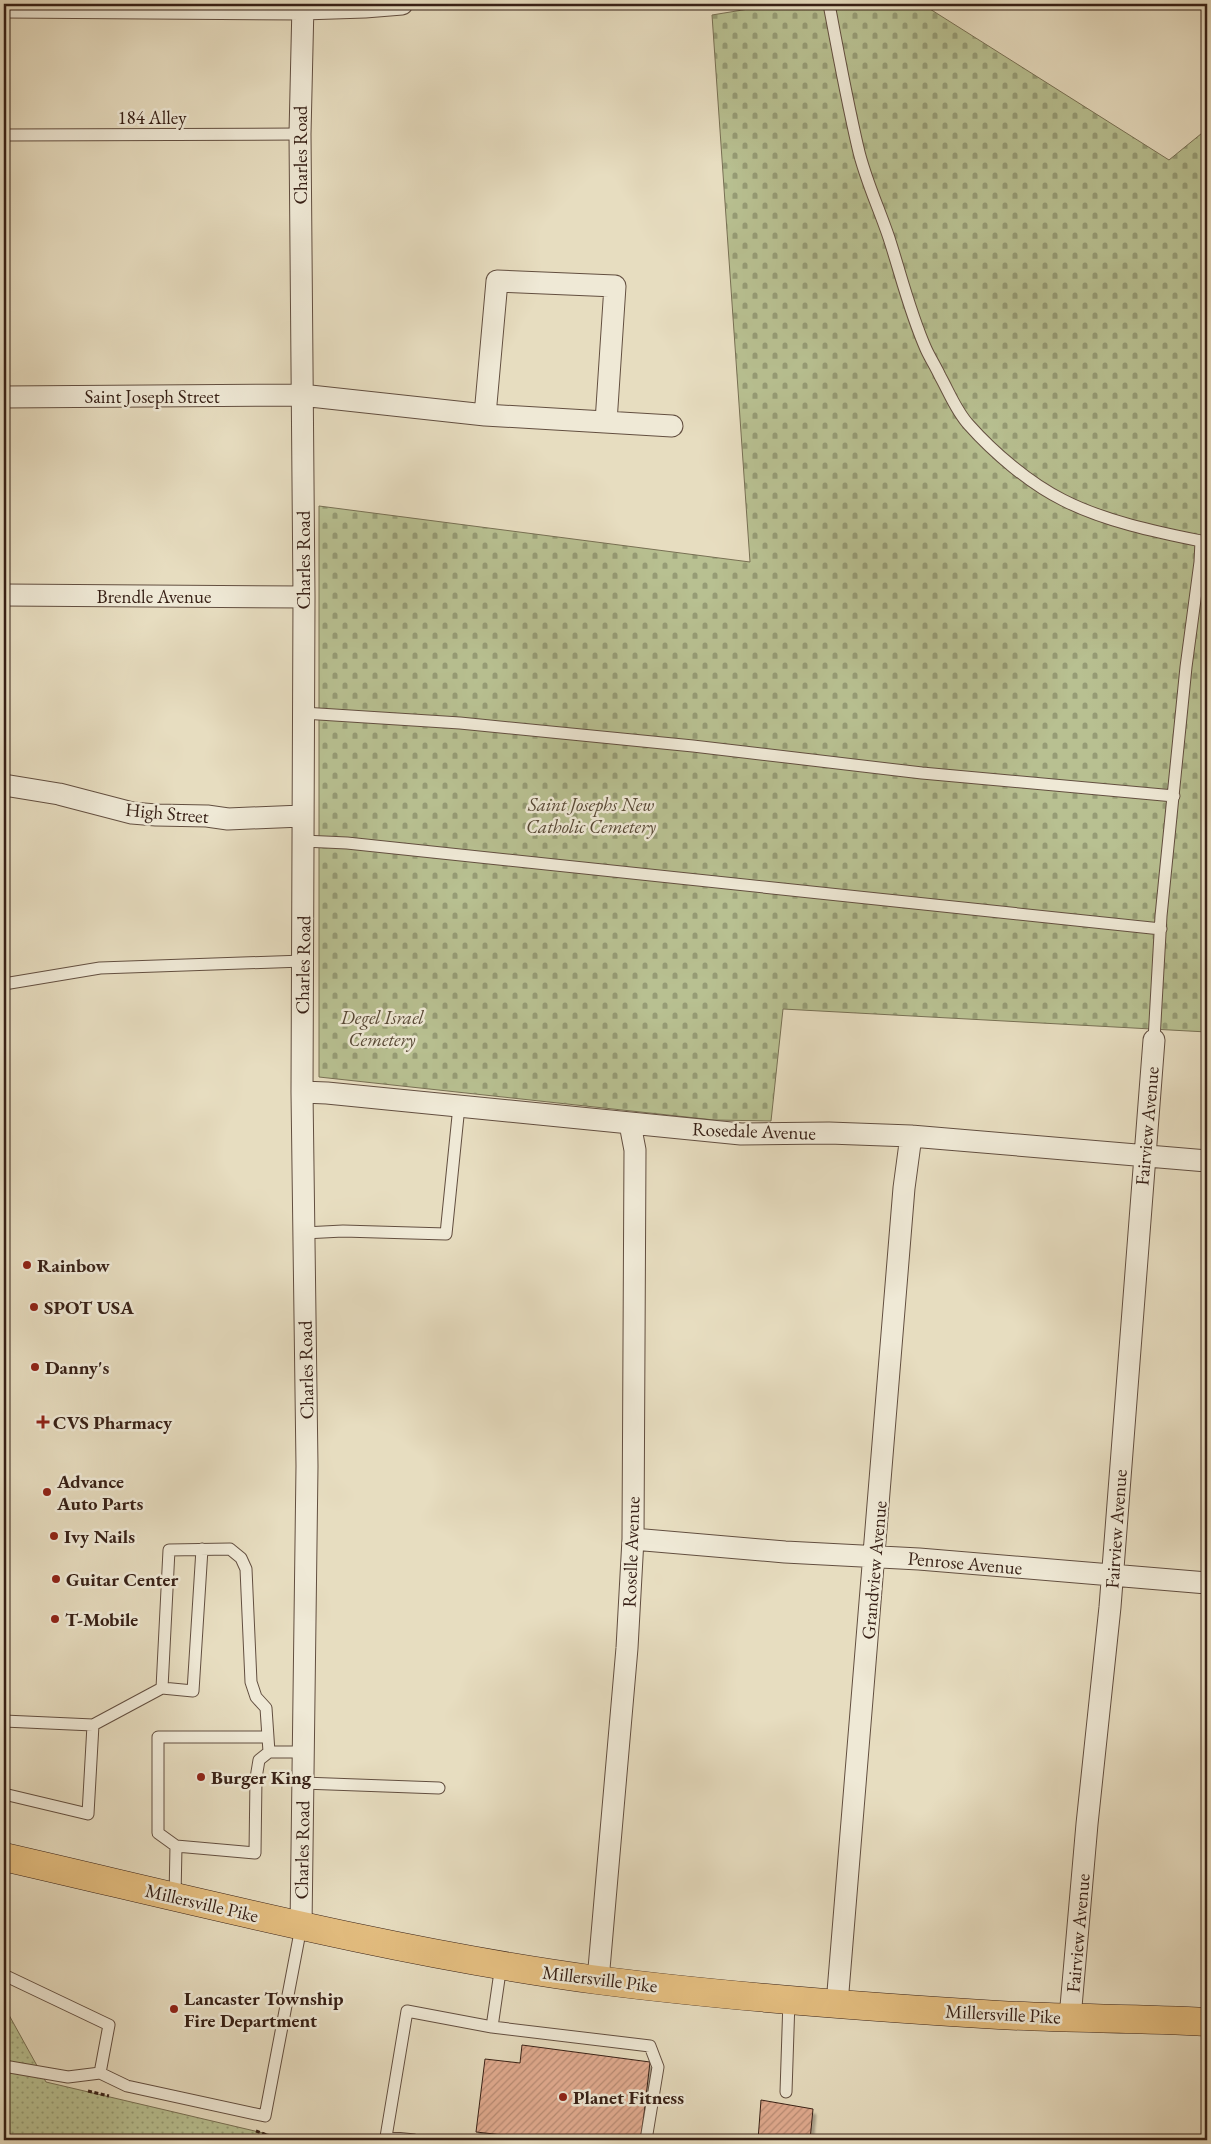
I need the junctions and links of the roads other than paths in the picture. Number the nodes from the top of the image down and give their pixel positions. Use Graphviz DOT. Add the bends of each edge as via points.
graph roads {
  1 [pos="402,4"];
  2 [pos="829,4"];
  3 [pos="303,6"];
  4 [pos="4,7"];
  5 [pos="300,134"];
  6 [pos="4,135"];
  7 [pos="301,394"];
  8 [pos="4,397"];
  9 [pos="485,415"];
  10 [pos="606,422"];
  11 [pos="672,426"];
  12 [pos="4,595"];
  13 [pos="304,597"];
  14 [pos="303,713"];
  15 [pos="4,785"];
  16 [pos="1174,796"];
  17 [pos="302,816"];
  18 [pos="303,840"];
  19 [pos="1161,929"];
  20 [pos="303,961"];
  21 [pos="4,984"];
  22 [pos="1154,1040"];
  23 [pos="302,1092"];
  24 [pos="459,1106"];
  25 [pos="630,1124"];
  26 [pos="911,1136"];
  27 [pos="1145,1155"];
  28 [pos="1207,1161"];
  29 [pos="304,1233"];
  30 [pos="633,1539"];
  31 [pos="202,1549"];
  32 [pos="875,1557"];
  33 [pos="1112,1575"];
  34 [pos="1207,1583"];
  35 [pos="162,1688"];
  36 [pos="4,1720"];
  37 [pos="92,1725"];
  38 [pos="267,1737"];
  39 [pos="269,1752"];
  40 [pos="303,1752"];
  41 [pos="303,1783"];
  42 [pos="440,1788"];
  43 [pos="4,1794"];
  44 [pos="176,1846"];
  45 [pos="4,1857"];
  46 [pos="175,1896"];
  47 [pos="301,1927"];
  48 [pos="501,1965"];
  49 [pos="4,1975"];
  50 [pos="598,1980"];
  51 [pos="789,2000"];
  52 [pos="837,2004"];
  53 [pos="1070,2018"];
  54 [pos="1207,2022"];
  55 [pos="492,2028"];
  56 [pos="4,2066"];
  57 [pos="100,2073"];
  58 [pos="786,2092"];
  59 [pos="414,2140"];
  60 [pos="646,2140"];
  1 -- 3 [label="street"];
  2 -- 16 [label="lane" via="858,150 876,206 926,350 968,424 1016,468 1064,501 1121,522 1201,540"];
  3 -- 4 [label="street"];
  3 -- 5 [label="street, Charles Road"];
  5 -- 6 [label="lane, 184 Alley"];
  5 -- 7 [label="street, Charles Road"];
  7 -- 8 [label="street, Saint Joseph Street"];
  7 -- 9 [label="street, Saint Joseph Street"];
  7 -- 13 [label="street, Charles Road"];
  9 -- 10 [label="street, Saint Joseph Street"];
  9 -- 10 [label="street" via="497,281 615,286"];
  10 -- 11 [label="street, Saint Joseph Street"];
  12 -- 13 [label="street, Brendle Avenue"];
  13 -- 14 [label="street, Charles Road"];
  14 -- 16 [label="lane" via="460,723 922,773"];
  14 -- 17 [label="street, Charles Road"];
  15 -- 17 [label="street, High Street" via="156,816 228,819"];
  16 -- 19 [label="lane"];
  17 -- 18 [label="street, Charles Road"];
  18 -- 19 [label="lane"];
  18 -- 20 [label="street, Charles Road"];
  19 -- 22 [label="lane"];
  20 -- 21 [label="lane" via="100,968"];
  20 -- 23 [label="street, Charles Road"];
  22 -- 27 [label="street, Fairview Avenue"];
  23 -- 24 [label="street, Rosedale Avenue"];
  23 -- 29 [label="street, Charles Road"];
  24 -- 25 [label="street, Rosedale Avenue"];
  24 -- 29 [label="lane" via="446,1234"];
  25 -- 26 [label="street, Rosedale Avenue" via="740,1134"];
  25 -- 30 [label="street, Roselle Avenue" via="635,1150"];
  26 -- 27 [label="street, Rosedale Avenue"];
  26 -- 32 [label="street, Grandview Avenue" via="904,1188"];
  27 -- 28 [label="street, Rosedale Avenue"];
  27 -- 33 [label="street, Fairview Avenue"];
  29 -- 40 [label="street, Charles Road" via="307,1466"];
  30 -- 32 [label="street, Penrose Avenue"];
  30 -- 50 [label="street, Roselle Avenue" via="627,1648"];
  31 -- 35 [label="lane" via="169,1550"];
  31 -- 35 [label="lane" via="194,1691"];
  31 -- 38 [label="lane" via="230,1549 241,1558 246,1568 251,1682 256,1696 266,1708"];
  32 -- 33 [label="street, Penrose Avenue"];
  32 -- 52 [label="street, Grandview Avenue"];
  33 -- 34 [label="street, Penrose Avenue"];
  33 -- 53 [label="street, Fairview Avenue"];
  35 -- 37 [label="lane"];
  36 -- 37 [label="lane"];
  37 -- 43 [label="lane" via="88,1814"];
  38 -- 39 [label="lane"];
  38 -- 44 [label="lane" via="158,1737 158,1833"];
  39 -- 40 [label="lane"];
  39 -- 44 [label="lane" via="260,1760 256,1778 255,1853"];
  40 -- 41 [label="street, Charles Road"];
  41 -- 42 [label="lane"];
  41 -- 47 [label="street, Charles Road"];
  44 -- 46 [label="lane"];
  45 -- 46 [label="main road, Millersville Pike"];
  46 -- 47 [label="main road, Millersville Pike"];
  47 -- 48 [label="main road, Millersville Pike"];
  47 -- 57 [label="lane" via="265,2116 127,2086"];
  48 -- 50 [label="main road, Millersville Pike"];
  48 -- 55 [label="lane"];
  49 -- 57 [label="lane" via="109,2024"];
  50 -- 51 [label="main road, Millersville Pike"];
  51 -- 52 [label="main road, Millersville Pike"];
  51 -- 58 [label="lane"];
  52 -- 53 [label="main road, Millersville Pike"];
  53 -- 54 [label="main road, Millersville Pike"];
  55 -- 59 [label="lane" via="407,2011 386,2137"];
  55 -- 60 [label="lane" via="650,2046 658,2067"];
  56 -- 57 [label="lane" via="68,2077"];
}
